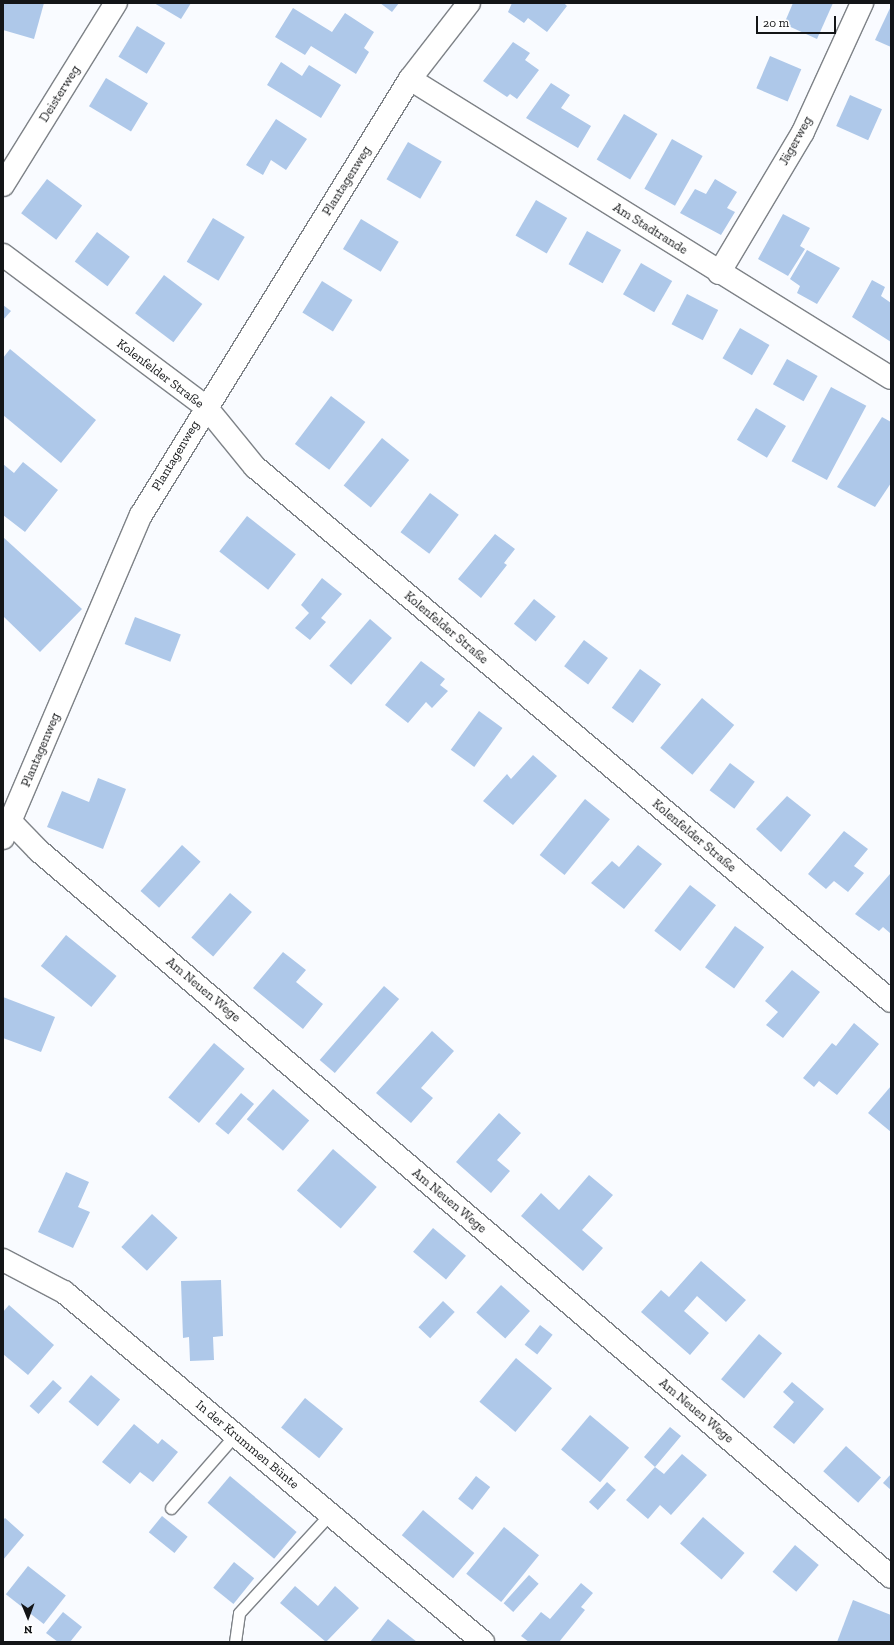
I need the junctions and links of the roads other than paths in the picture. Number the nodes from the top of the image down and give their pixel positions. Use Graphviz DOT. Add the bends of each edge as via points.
graph roads {
  1 [pos="116,3"];
  2 [pos="469,3"];
  3 [pos="862,3"];
  4 [pos="410,79"];
  5 [pos="3,185"];
  6 [pos="3,255"];
  7 [pos="719,273"];
  8 [pos="891,378"];
  9 [pos="206,407"];
  10 [pos="6,830"];
  11 [pos="891,1001"];
  12 [pos="3,1260"];
  13 [pos="235,1435"];
  14 [pos="171,1508"];
  15 [pos="330,1514"];
  16 [pos="891,1577"];
  17 [pos="235,1642"];
  18 [pos="483,1642"];
  1 -- 5 [label="street, Deisterweg"];
  2 -- 4 [label="street, Plantagenweg"];
  3 -- 7 [label="street, Jägerweg" via="803,132"];
  4 -- 7 [label="street, Am Stadtrande"];
  4 -- 9 [label="street, Plantagenweg"];
  6 -- 9 [label="street, Kolenfelder Straße"];
  7 -- 8 [label="street, Am Stadtrande"];
  9 -- 10 [label="street, Plantagenweg" via="141,515"];
  9 -- 11 [label="street, Kolenfelder Straße" via="255,467"];
  10 -- 16 [label="street, Am Neuen Wege" via="51,861"];
  12 -- 13 [label="street, In der Krummen Bünte" via="64,1292"];
  13 -- 14 [label="lane"];
  13 -- 15 [label="street, In der Krummen Bünte"];
  15 -- 17 [label="lane" via="239,1613"];
  15 -- 18 [label="street, In der Krummen Bünte"];
}
